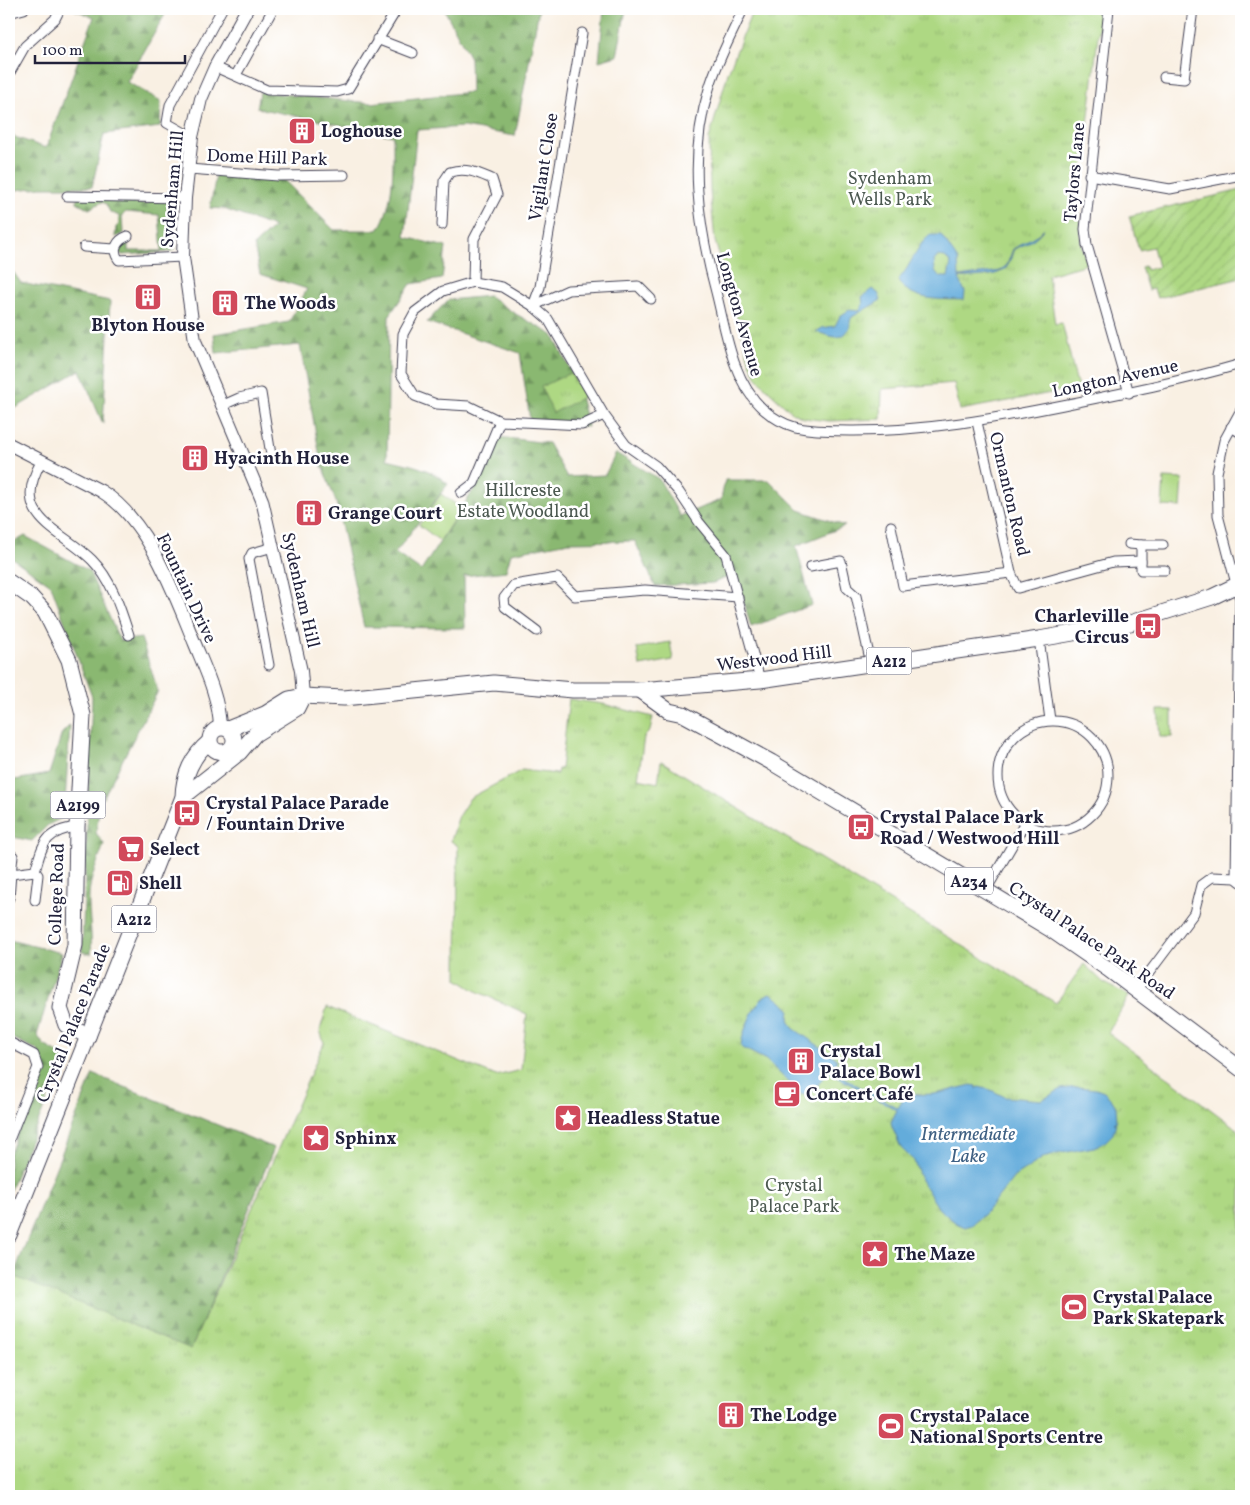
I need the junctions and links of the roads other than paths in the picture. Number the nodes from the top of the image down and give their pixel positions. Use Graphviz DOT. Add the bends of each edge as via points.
graph roads {
  1 [pos="24,9"];
  2 [pos="60,9"];
  3 [pos="222,9"];
  4 [pos="247,9"];
  5 [pos="273,9"];
  6 [pos="743,9"];
  7 [pos="1109,9"];
  8 [pos="1193,9"];
  9 [pos="9,13"];
  10 [pos="394,14"];
  11 [pos="582,33"];
  12 [pos="377,39"];
  13 [pos="413,53"];
  14 [pos="215,67"];
  15 [pos="9,74"];
  16 [pos="236,75"];
  17 [pos="1164,77"];
  18 [pos="192,137"];
  19 [pos="189,169"];
  20 [pos="344,175"];
  21 [pos="1089,175"];
  22 [pos="1241,175"];
  23 [pos="67,196"];
  24 [pos="185,198"];
  25 [pos="442,225"];
  26 [pos="128,236"];
  27 [pos="84,248"];
  28 [pos="115,249"];
  29 [pos="183,258"];
  30 [pos="473,282"];
  31 [pos="651,299"];
  32 [pos="533,306"];
  33 [pos="1241,364"];
  34 [pos="1128,393"];
  35 [pos="221,406"];
  36 [pos="1241,410"];
  37 [pos="604,415"];
  38 [pos="500,421"];
  39 [pos="977,422"];
  40 [pos="1231,427"];
  41 [pos="1241,433"];
  42 [pos="9,444"];
  43 [pos="271,455"];
  44 [pos="41,462"];
  45 [pos="461,493"];
  46 [pos="890,526"];
  47 [pos="1129,544"];
  48 [pos="1141,545"];
  49 [pos="1163,545"];
  50 [pos="273,547"];
  51 [pos="1141,561"];
  52 [pos="810,567"];
  53 [pos="1165,570"];
  54 [pos="1011,573"];
  55 [pos="9,582"];
  56 [pos="1239,584"];
  57 [pos="738,597"];
  58 [pos="537,631"];
  59 [pos="129,635"];
  60 [pos="1039,639"];
  61 [pos="871,664"];
  62 [pos="269,665"];
  63 [pos="760,680"];
  64 [pos="672,689"];
  65 [pos="620,690"];
  66 [pos="640,690"];
  67 [pos="303,696"];
  68 [pos="676,712"];
  69 [pos="1050,720"];
  70 [pos="227,742"];
  71 [pos="188,793"];
  72 [pos="1024,823"];
  73 [pos="77,828"];
  74 [pos="13,856"];
  75 [pos="35,871"];
  76 [pos="10,874"];
  77 [pos="1239,880"];
  78 [pos="986,890"];
  79 [pos="9,898"];
  80 [pos="34,900"];
  81 [pos="1136,990"];
  82 [pos="88,1036"];
  83 [pos="9,1042"];
  84 [pos="1241,1069"];
  85 [pos="9,1140"];
  86 [pos="9,1235"];
  1 -- 9 [label="street"];
  2 -- 15 [label="street" via="55,18 25,46"];
  3 -- 18 [label="street" via="170,105 167,123"];
  4 -- 14 [label="street, Sydenham Hill"];
  5 -- 16 [label="street"];
  6 -- 39 [label="street, Longton Avenue" via="709,88 699,128 697,165 704,250 729,343 747,392 776,418 807,430 887,432"];
  7 -- 21 [label="street, Taylors Lane"];
  8 -- 17 [label="street" via="1184,79"];
  10 -- 12 [label="street"];
  11 -- 32 [label="street, Vigilant Close" via="540,287"];
  12 -- 13 [label="street"];
  12 -- 16 [label="street" via="348,89 337,92 266,90"];
  14 -- 16 [label="street"];
  14 -- 18 [label="street, Sydenham Hill" via="201,99"];
  18 -- 19 [label="street, Sydenham Hill"];
  19 -- 20 [label="street, Dome Hill Park" via="278,176"];
  19 -- 24 [label="street, Sydenham Hill"];
  21 -- 22 [label="street" via="1170,190"];
  21 -- 34 [label="street, Taylors Lane" via="1085,216 1087,245"];
  23 -- 24 [label="street"];
  24 -- 29 [label="street, Sydenham Hill"];
  25 -- 30 [label="street" via="444,181 450,172 459,169 475,171 492,180 497,195 474,239"];
  26 -- 28 [label="street" via="118,241"];
  27 -- 28 [label="street"];
  28 -- 29 [label="street" via="116,257 122,261"];
  29 -- 35 [label="street, Sydenham Hill" via="191,327"];
  30 -- 32 [label="street" via="502,287"];
  30 -- 38 [label="street" via="443,291 415,312 403,334 402,374 415,396 436,404 469,406"];
  31 -- 32 [label="street" via="638,286 630,286 568,290"];
  32 -- 37 [label="street" via="548,319"];
  33 -- 34 [label="street, Longton Avenue"];
  34 -- 39 [label="street, Longton Avenue"];
  35 -- 43 [label="street" via="261,394"];
  35 -- 50 [label="street, Sydenham Hill" via="262,500"];
  36 -- 40 [label="street"];
  37 -- 38 [label="street" via="582,425"];
  37 -- 57 [label="street" via="626,445 656,466 679,492 726,555"];
  38 -- 45 [label="street" via="474,483"];
  39 -- 54 [label="street, Ormanton Road"];
  40 -- 41 [label="street"];
  40 -- 56 [label="street" via="1219,457 1217,498 1218,515"];
  42 -- 44 [label="street, Fountain Drive"];
  44 -- 59 [label="street" via="32,478 36,513 93,560 116,597"];
  44 -- 70 [label="street, Fountain Drive" via="112,497 133,520 154,553 174,595 215,694"];
  46 -- 54 [label="street, Ormanton Road" via="903,586"];
  47 -- 48 [label="street"];
  48 -- 49 [label="street"];
  48 -- 51 [label="street"];
  50 -- 62 [label="street" via="252,553 249,559"];
  50 -- 67 [label="street, Sydenham Hill" via="301,670"];
  51 -- 53 [label="street" via="1141,570"];
  51 -- 54 [label="street, Ormanton Road" via="1113,562 1018,588"];
  52 -- 61 [label="street" via="841,561 847,588 856,596"];
  55 -- 73 [label="main road, College Road / A2199" via="45,612 74,677 84,724"];
  56 -- 60 [label="main road, Westwood Hill / A212" via="1212,597 1130,623"];
  56 -- 77 [label="street"];
  57 -- 58 [label="street" via="644,590 575,596 557,578 514,585 504,598 505,608"];
  57 -- 63 [label="street"];
  60 -- 61 [label="main road, Westwood Hill / A212"];
  60 -- 69 [label="street"];
  61 -- 63 [label="main road, Westwood Hill / A212"];
  63 -- 64 [label="main road, Westwood Hill / A212"];
  64 -- 66 [label="main road, Westwood Hill / A212"];
  64 -- 68 [label="main road"];
  65 -- 66 [label="main road, Westwood Hill / A212"];
  65 -- 67 [label="main road, Westwood Hill / A212" via="573,690 494,683 344,698"];
  65 -- 68 [label="main road, A234" via="655,707"];
  66 -- 68 [label="main road, Crystal Palace Park Road / A234"];
  67 -- 70 [label="main road, Westwood Hill / A212" via="289,699"];
  67 -- 70 [label="main road, A212" via="297,708 255,734"];
  68 -- 78 [label="main road, Crystal Palace Park Road / A234" via="771,762"];
  69 -- 72 [label="street" via="1020,732 1009,743 998,768 998,782 1004,801"];
  69 -- 72 [label="street" via="1067,722 1095,740 1107,765 1106,793 1094,812 1072,828 1050,831"];
  70 -- 71 [label="main road, A212"];
  70 -- 71 [label="main road, Crystal Palace Parade / A212" via="212,732 210,742 196,757 184,779"];
  71 -- 82 [label="main road, Crystal Palace Parade / A212"];
  72 -- 78 [label="street"];
  73 -- 75 [label="street" via="62,829 47,837"];
  73 -- 82 [label="main road, College Road / A2199" via="74,947 60,1010 66,1025"];
  74 -- 76 [label="street"];
  75 -- 76 [label="street"];
  75 -- 80 [label="street" via="38,875"];
  76 -- 79 [label="street"];
  77 -- 81 [label="street" via="1212,877 1202,885 1194,913"];
  78 -- 81 [label="main road, Crystal Palace Park Road / A234" via="1050,929"];
  81 -- 84 [label="main road, Crystal Palace Park Road / A234"];
  82 -- 86 [label="main road, Crystal Palace Parade / A212"];
  83 -- 85 [label="street" via="34,1055 38,1067"];
}
